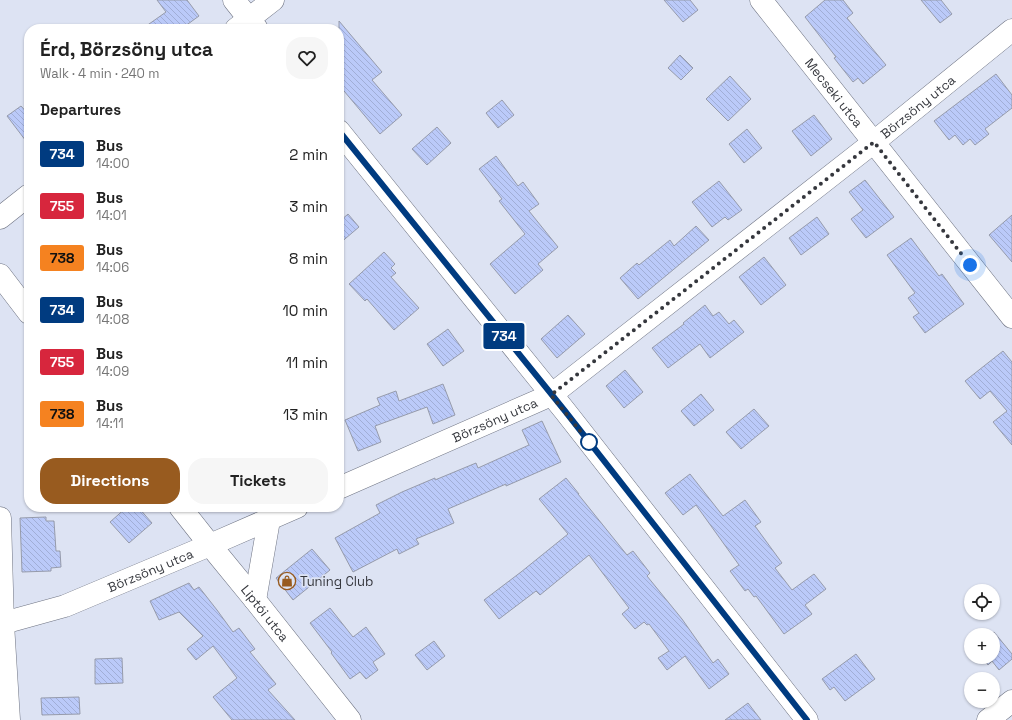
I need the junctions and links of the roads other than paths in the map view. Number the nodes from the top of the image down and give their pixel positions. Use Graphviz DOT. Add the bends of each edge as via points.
graph roads {
  1 [pos="234,0"];
  2 [pos="273,0"];
  3 [pos="762,0"];
  4 [pos="246,24"];
  5 [pos="249,24"];
  6 [pos="1012,30"];
  7 [pos="344,137"];
  8 [pos="874,142"];
  9 [pos="24,199"];
  10 [pos="0,218"];
  11 [pos="0,275"];
  12 [pos="24,306"];
  13 [pos="1012,317"];
  14 [pos="551,395"];
  15 [pos="344,486"];
  16 [pos="184,512"];
  17 [pos="286,512"];
  18 [pos="0,518"];
  19 [pos="269,520"];
  20 [pos="210,545"];
  21 [pos="255,600"];
  22 [pos="2,624"];
  23 [pos="1012,701"];
  24 [pos="9,720"];
  25 [pos="350,720"];
  26 [pos="807,720"];
  27 [pos="988,720"];
  1 -- 4 [label="street"];
  2 -- 5 [label="street"];
  3 -- 8 [label="street, Mecseki utca"];
  6 -- 8 [label="street, Börzsöny utca"];
  7 -- 14 [label="street"];
  8 -- 13 [label="street, Mecseki utca"];
  8 -- 14 [label="street, Börzsöny utca"];
  9 -- 10 [label="street"];
  11 -- 12 [label="street"];
  14 -- 15 [label="street, Börzsöny utca"];
  14 -- 26 [label="street"];
  16 -- 20 [label="street, Liptói utca"];
  17 -- 19 [label="street, Börzsöny utca"];
  18 -- 22 [label="street"];
  19 -- 20 [label="street, Börzsöny utca"];
  19 -- 21 [label="street"];
  20 -- 21 [label="street, Liptói utca"];
  20 -- 22 [label="street, Börzsöny utca" via="65,606"];
  21 -- 25 [label="street, Liptói utca"];
  22 -- 24 [label="street"];
  23 -- 27 [label="street"];
}
